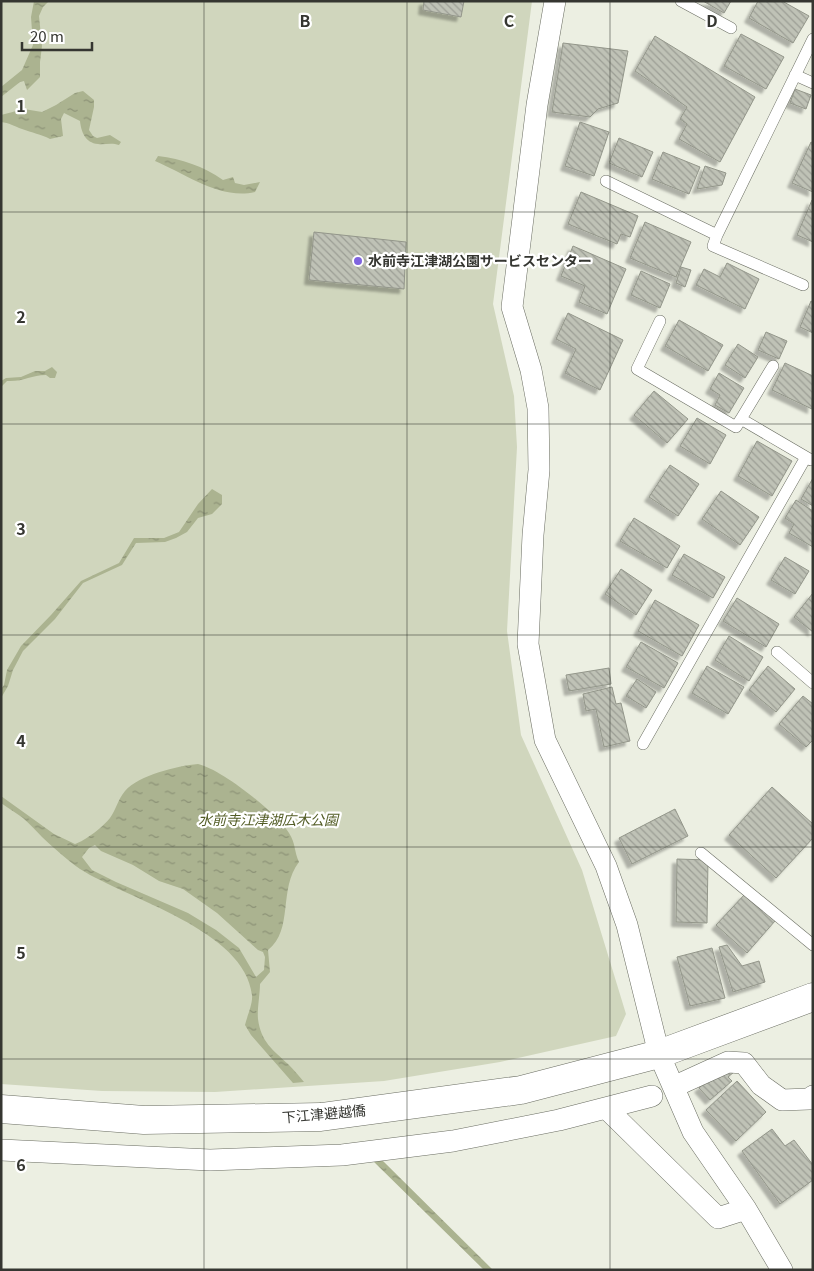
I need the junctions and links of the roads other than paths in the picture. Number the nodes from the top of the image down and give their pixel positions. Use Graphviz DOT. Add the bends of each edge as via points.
graph roads {
  1 [pos="555,1"];
  2 [pos="681,1"];
  3 [pos="731,28"];
  4 [pos="813,39"];
  5 [pos="795,75"];
  6 [pos="813,84"];
  7 [pos="606,181"];
  8 [pos="717,235"];
  9 [pos="803,285"];
  10 [pos="660,321"];
  11 [pos="772,366"];
  12 [pos="741,419"];
  13 [pos="809,459"];
  14 [pos="776,652"];
  15 [pos="813,683"];
  16 [pos="643,744"];
  17 [pos="701,853"];
  18 [pos="813,945"];
  19 [pos="813,997"];
  20 [pos="651,1057"];
  21 [pos="682,1083"];
  22 [pos="652,1096"];
  23 [pos="813,1096"];
  24 [pos="1,1109"];
  25 [pos="607,1109"];
  26 [pos="1,1150"];
  27 [pos="746,1209"];
  28 [pos="782,1270"];
  1 -- 20 [label="street" via="537,105 512,307 531,370 538,408 539,470 528,644 545,740 606,866 627,925"];
  2 -- 3 [label="lane"];
  4 -- 5 [label="lane"];
  5 -- 6 [label="lane"];
  5 -- 8 [label="lane"];
  7 -- 8 [label="lane"];
  8 -- 9 [label="lane" via="713,246"];
  10 -- 12 [label="lane" via="638,369 736,428"];
  11 -- 12 [label="lane"];
  12 -- 13 [label="lane"];
  13 -- 16 [label="lane"];
  14 -- 15 [label="lane"];
  17 -- 18 [label="lane"];
  19 -- 20 [label="street, 下江津避越僑"];
  20 -- 24 [label="street, 下江津避越僑" via="521,1090 321,1117 144,1120"];
  20 -- 27 [label="street" via="692,1132"];
  21 -- 23 [label="street" via="728,1062 744,1063 761,1085 782,1100"];
  22 -- 25 [label="street"];
  25 -- 26 [label="street" via="452,1141 342,1155 210,1160"];
  25 -- 27 [label="street" via="718,1218"];
  27 -- 28 [label="street"];
}
